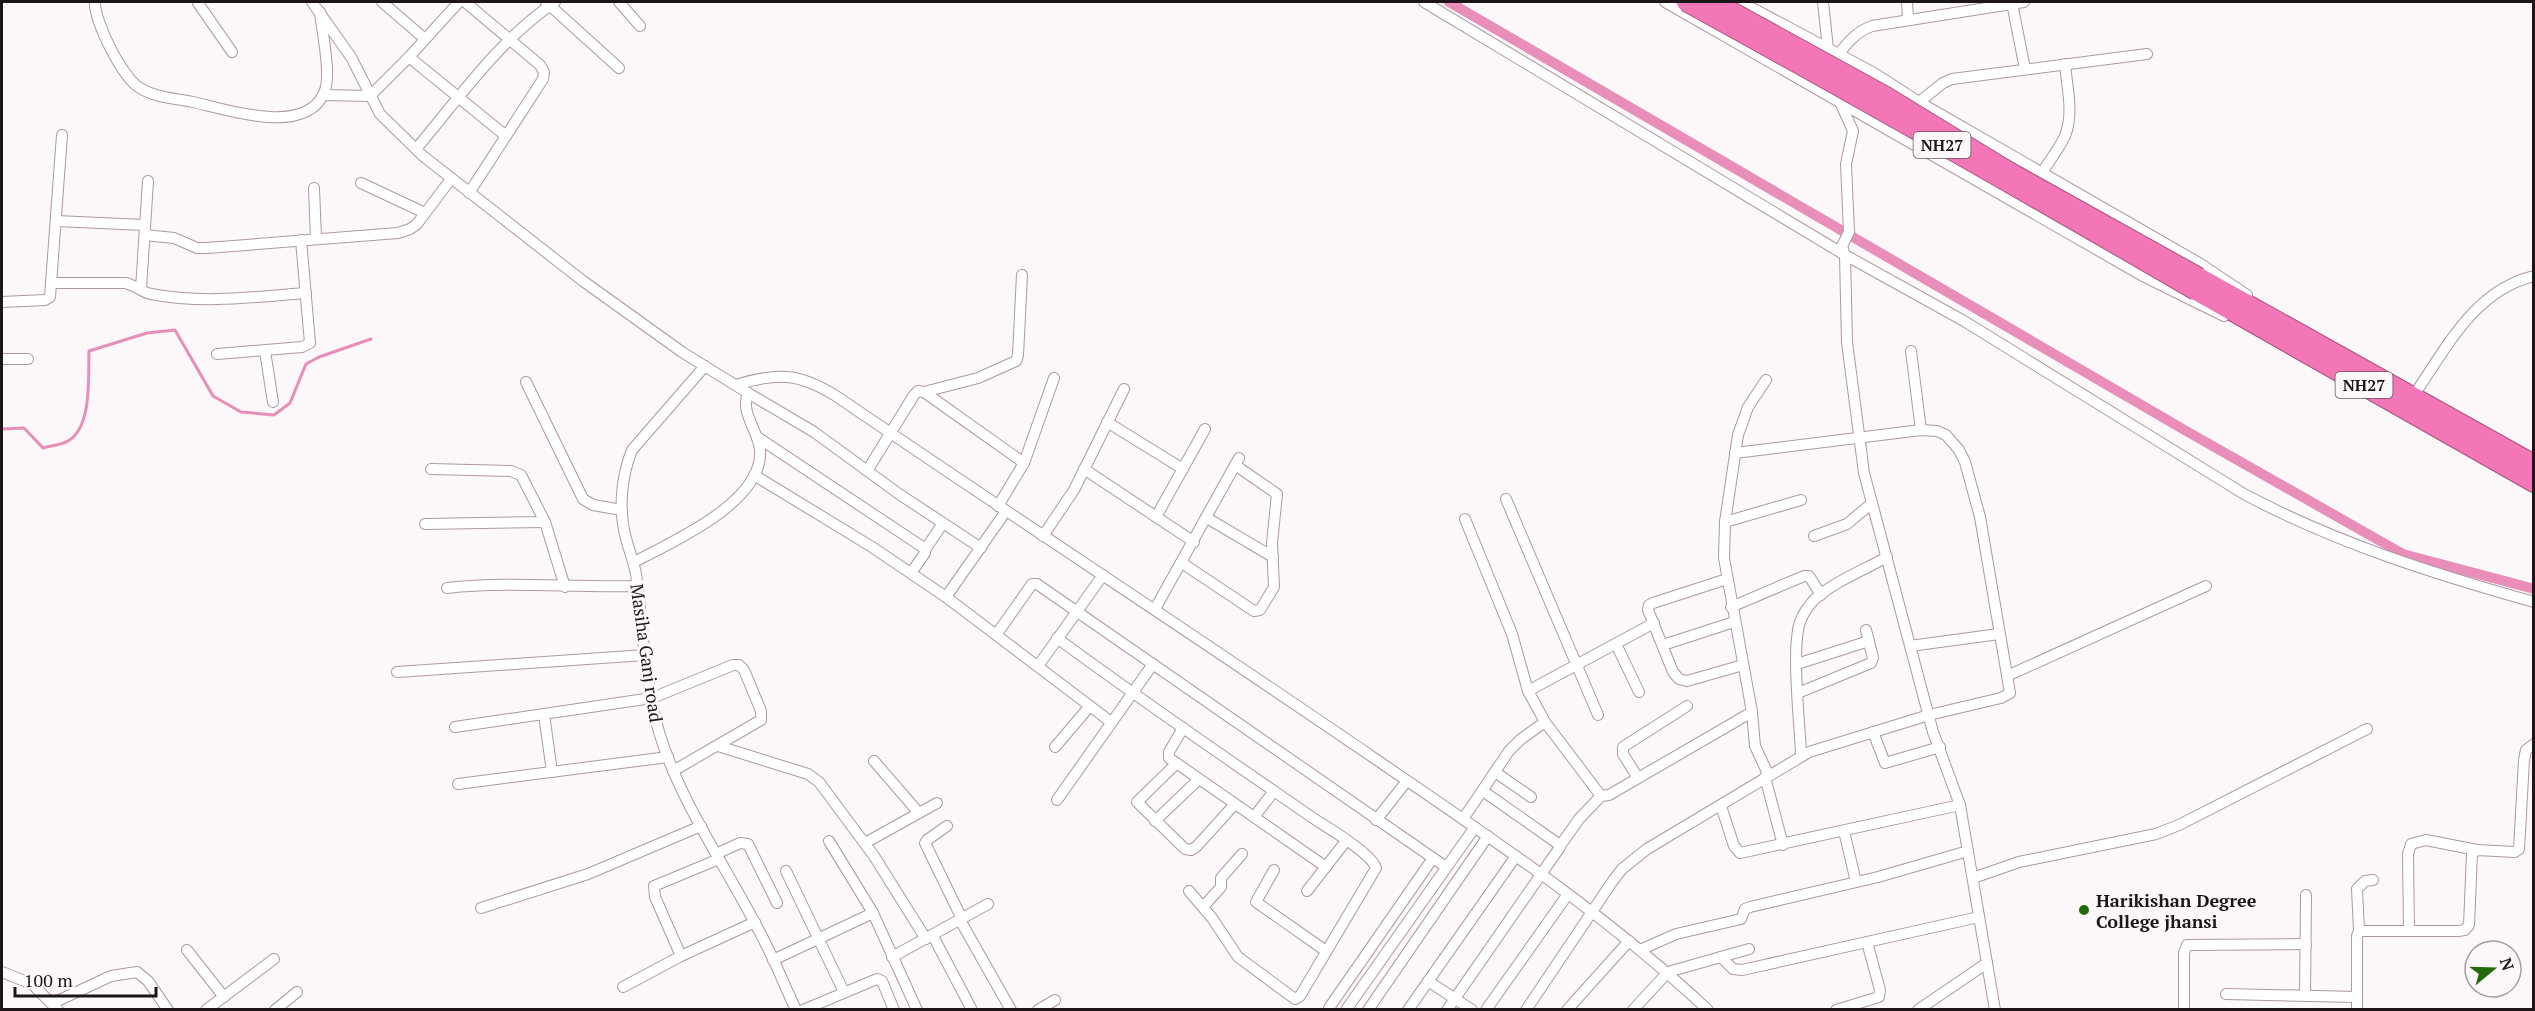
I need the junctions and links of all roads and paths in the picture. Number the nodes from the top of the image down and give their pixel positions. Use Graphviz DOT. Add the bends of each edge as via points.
graph roads {
  1 [pos="95,2"];
  2 [pos="196,2"];
  3 [pos="312,2"];
  4 [pos="382,2"];
  5 [pos="459,2"];
  6 [pos="465,2"];
  7 [pos="619,2"];
  8 [pos="1424,2"];
  9 [pos="1665,2"];
  10 [pos="1686,2"];
  11 [pos="1715,2"];
  12 [pos="1741,2"];
  13 [pos="1823,2"];
  14 [pos="1907,2"];
  15 [pos="2024,2"];
  16 [pos="550,3"];
  17 [pos="2012,3"];
  18 [pos="1982,5"];
  19 [pos="1958,6"];
  20 [pos="320,12"];
  21 [pos="1908,18"];
  22 [pos="640,26"];
  23 [pos="425,39"];
  24 [pos="509,39"];
  25 [pos="232,52"];
  26 [pos="1834,53"];
  27 [pos="2147,54"];
  28 [pos="409,57"];
  29 [pos="2065,64"];
  30 [pos="619,68"];
  31 [pos="2025,69"];
  32 [pos="324,95"];
  33 [pos="370,96"];
  34 [pos="459,98"];
  35 [pos="1840,102"];
  36 [pos="1919,102"];
  37 [pos="62,135"];
  38 [pos="506,136"];
  39 [pos="416,149"];
  40 [pos="2042,173"];
  41 [pos="451,179"];
  42 [pos="148,181"];
  43 [pos="361,183"];
  44 [pos="314,188"];
  45 [pos="469,193"];
  46 [pos="425,213"];
  47 [pos="56,221"];
  48 [pos="145,230"];
  49 [pos="316,239"];
  50 [pos="301,240"];
  51 [pos="1844,251"];
  52 [pos="1022,275"];
  53 [pos="2534,276"];
  54 [pos="52,283"];
  55 [pos="2198,284"];
  56 [pos="141,289"];
  57 [pos="306,293"];
  58 [pos="2,302"];
  59 [pos="2265,320"];
  60 [pos="265,351"];
  61 [pos="1911,351"];
  62 [pos="217,354"];
  63 [pos="2,359"];
  64 [pos="28,359"];
  65 [pos="705,366"];
  66 [pos="1054,378"];
  67 [pos="1766,380"];
  68 [pos="526,381"];
  69 [pos="736,385"];
  70 [pos="1124,389"];
  71 [pos="924,392"];
  72 [pos="748,393"];
  73 [pos="2414,395"];
  74 [pos="273,402"];
  75 [pos="1107,422"];
  76 [pos="1205,429"];
  77 [pos="1921,430"];
  78 [pos="891,433"];
  79 [pos="757,437"];
  80 [pos="1859,437"];
  81 [pos="1735,453"];
  82 [pos="1024,463"];
  83 [pos="431,469"];
  84 [pos="1084,469"];
  85 [pos="1183,469"];
  86 [pos="867,471"];
  87 [pos="2532,472"];
  88 [pos="754,475"];
  89 [pos="1506,499"];
  90 [pos="1801,500"];
  91 [pos="1872,503"];
  92 [pos="1002,509"];
  93 [pos="622,510"];
  94 [pos="1156,517"];
  95 [pos="1207,518"];
  96 [pos="1465,519"];
  97 [pos="545,522"];
  98 [pos="1725,522"];
  99 [pos="943,523"];
  100 [pos="425,524"];
  101 [pos="1043,536"];
  102 [pos="1814,536"];
  103 [pos="1194,542"];
  104 [pos="981,548"];
  105 [pos="925,549"];
  106 [pos="1273,557"];
  107 [pos="1887,557"];
  108 [pos="634,562"];
  109 [pos="1182,563"];
  110 [pos="911,573"];
  111 [pos="1103,575"];
  112 [pos="1727,579"];
  113 [pos="637,586"];
  114 [pos="2206,586"];
  115 [pos="565,587"];
  116 [pos="447,588"];
  117 [pos="1821,595"];
  118 [pos="946,597"];
  119 [pos="2534,602"];
  120 [pos="1731,607"];
  121 [pos="1155,609"];
  122 [pos="1077,610"];
  123 [pos="1734,622"];
  124 [pos="1654,623"];
  125 [pos="1999,634"];
  126 [pos="996,635"];
  127 [pos="1057,638"];
  128 [pos="1616,644"];
  129 [pos="1663,645"];
  130 [pos="1910,646"];
  131 [pos="645,655"];
  132 [pos="1153,664"];
  133 [pos="1797,664"];
  134 [pos="1576,665"];
  135 [pos="1743,665"];
  136 [pos="1038,666"];
  137 [pos="397,672"];
  138 [pos="2007,676"];
  139 [pos="1528,691"];
  140 [pos="1639,692"];
  141 [pos="1131,693"];
  142 [pos="1798,693"];
  143 [pos="652,698"];
  144 [pos="1090,706"];
  145 [pos="1687,706"];
  146 [pos="1752,712"];
  147 [pos="544,714"];
  148 [pos="1598,715"];
  149 [pos="1929,715"];
  150 [pos="1111,722"];
  151 [pos="1545,722"];
  152 [pos="455,727"];
  153 [pos="1183,728"];
  154 [pos="2367,729"];
  155 [pos="1873,732"];
  156 [pos="2534,744"];
  157 [pos="718,746"];
  158 [pos="1055,747"];
  159 [pos="1940,747"];
  160 [pos="1802,755"];
  161 [pos="668,757"];
  162 [pos="874,761"];
  163 [pos="1176,764"];
  164 [pos="673,771"];
  165 [pos="552,772"];
  166 [pos="1496,772"];
  167 [pos="1767,776"];
  168 [pos="1638,778"];
  169 [pos="1199,779"];
  170 [pos="1407,781"];
  171 [pos="458,784"];
  172 [pos="1274,791"];
  173 [pos="1483,791"];
  174 [pos="1601,796"];
  175 [pos="1531,797"];
  176 [pos="1057,800"];
  177 [pos="937,803"];
  178 [pos="1235,804"];
  179 [pos="1960,805"];
  180 [pos="1721,806"];
  181 [pos="919,813"];
  182 [pos="1254,817"];
  183 [pos="1463,819"];
  184 [pos="1376,820"];
  185 [pos="1155,821"];
  186 [pos="701,826"];
  187 [pos="947,826"];
  188 [pos="1475,827"];
  189 [pos="1844,831"];
  190 [pos="1488,836"];
  191 [pos="829,841"];
  192 [pos="1346,841"];
  193 [pos="865,843"];
  194 [pos="1783,844"];
  195 [pos="1560,846"];
  196 [pos="2477,850"];
  197 [pos="1968,851"];
  198 [pos="1242,854"];
  199 [pos="718,856"];
  200 [pos="1516,856"];
  201 [pos="1433,858"];
  202 [pos="1326,867"];
  203 [pos="1446,867"];
  204 [pos="1274,870"];
  205 [pos="786,871"];
  206 [pos="1542,875"];
  207 [pos="1973,878"];
  208 [pos="2373,880"];
  209 [pos="1856,882"];
  210 [pos="1189,891"];
  211 [pos="1306,891"];
  212 [pos="1568,894"];
  213 [pos="2306,895"];
  214 [pos="777,903"];
  215 [pos="988,904"];
  216 [pos="1203,907"];
  217 [pos="481,909"];
  218 [pos="1592,911"];
  219 [pos="873,913"];
  220 [pos="1979,917"];
  221 [pos="961,920"];
  222 [pos="755,922"];
  223 [pos="2359,931"];
  224 [pos="2409,931"];
  225 [pos="930,937"];
  226 [pos="818,939"];
  227 [pos="1629,941"];
  228 [pos="1867,942"];
  229 [pos="2306,944"];
  230 [pos="1749,949"];
  231 [pos="1640,950"];
  232 [pos="187,951"];
  233 [pos="1326,951"];
  234 [pos="681,956"];
  235 [pos="892,957"];
  236 [pos="1721,957"];
  237 [pos="274,959"];
  238 [pos="773,960"];
  239 [pos="1987,963"];
  240 [pos="2,972"];
  241 [pos="1668,972"];
  242 [pos="1428,981"];
  243 [pos="623,987"];
  244 [pos="297,992"];
  245 [pos="844,992"];
  246 [pos="2226,994"];
  247 [pos="2305,995"];
  248 [pos="224,997"];
  249 [pos="2356,997"];
  250 [pos="1455,999"];
  251 [pos="1055,1000"];
  252 [pos="56,1006"];
  253 [pos="1329,1008"];
  254 [pos="168,1010"];
  255 [pos="206,1010"];
  256 [pos="275,1010"];
  257 [pos="796,1010"];
  258 [pos="803,1010"];
  259 [pos="894,1010"];
  260 [pos="917,1010"];
  261 [pos="972,1010"];
  262 [pos="1011,1010"];
  263 [pos="1038,1010"];
  264 [pos="1346,1010"];
  265 [pos="1368,1010"];
  266 [pos="1408,1010"];
  267 [pos="1447,1010"];
  268 [pos="1472,1010"];
  269 [pos="1486,1010"];
  270 [pos="1526,1010"];
  271 [pos="1567,1010"];
  272 [pos="1634,1010"];
  273 [pos="1708,1010"];
  274 [pos="1836,1010"];
  275 [pos="1918,1010"];
  276 [pos="1995,1010"];
  277 [pos="2184,1010"];
  278 [pos="2357,1010"];
  1 -- 32 [label="street" via="100,28 127,78 156,96 239,114 273,117 301,113"];
  2 -- 25 [label="street"];
  3 -- 20 [label="street"];
  4 -- 23 [label="street"];
  5 -- 23 [label="street"];
  6 -- 24 [label="street"];
  7 -- 22 [label="street"];
  8 -- 51 [label="street"];
  9 -- 35 [label="street"];
  10 -- 55 [label="highway, NH27, bridge" via="2014,188"];
  11 -- 55 [label="highway, NH27, bridge" via="1886,96"];
  12 -- 26 [label="street"];
  13 -- 26 [label="street"];
  14 -- 21 [label="street"];
  15 -- 17 [label="street"];
  16 -- 24 [label="street"];
  16 -- 30 [label="street"];
  17 -- 18 [label="street"];
  17 -- 31 [label="street"];
  18 -- 19 [label="street"];
  19 -- 21 [label="street"];
  20 -- 32 [label="street" via="326,74"];
  20 -- 33 [label="street" via="351,57"];
  21 -- 26 [label="street" via="1860,31"];
  23 -- 28 [label="street"];
  24 -- 34 [label="street"];
  24 -- 38 [label="street" via="544,72"];
  26 -- 35 [label="street"];
  26 -- 36 [label="street"];
  27 -- 29 [label="street"];
  28 -- 33 [label="street"];
  28 -- 34 [label="street"];
  29 -- 31 [label="street"];
  29 -- 40 [label="street" via="2070,108 2067,127"];
  31 -- 36 [label="street" via="1952,79"];
  32 -- 33 [label="street"];
  33 -- 39 [label="street" via="380,114"];
  34 -- 38 [label="street"];
  34 -- 39 [label="street"];
  35 -- 51 [label="street" via="1853,131 1846,164 1849,232"];
  35 -- 59 [label="street" via="2171,291 2223,315"];
  36 -- 40 [label="street"];
  37 -- 47 [label="street"];
  38 -- 45 [label="street"];
  39 -- 41 [label="street"];
  40 -- 59 [label="street" via="2214,273 2248,297"];
  41 -- 45 [label="street"];
  41 -- 46 [label="street"];
  42 -- 48 [label="street"];
  43 -- 46 [label="street"];
  44 -- 49 [label="street"];
  45 -- 65 [label="street" via="583,281"];
  46 -- 49 [label="street" via="417,224 404,231"];
  47 -- 48 [label="street"];
  47 -- 54 [label="street"];
  48 -- 50 [label="street" via="201,248"];
  48 -- 56 [label="street"];
  49 -- 50 [label="street"];
  50 -- 57 [label="street"];
  51 -- 80 [label="street" via="1847,342"];
  51 -- 119 [label="street" via="2194,465 2275,510 2394,559"];
  52 -- 71 [label="street" via="1017,358 978,378"];
  53 -- 73 [label="street" via="2489,297 2473,311"];
  54 -- 56 [label="street" via="125,283"];
  54 -- 58 [label="street" via="48,299"];
  55 -- 59 [label="highway, NH27"];
  56 -- 57 [label="street" via="151,294 208,300"];
  57 -- 60 [label="street" via="309,343"];
  59 -- 73 [label="highway, NH27"];
  59 -- 87 [label="highway, NH27"];
  60 -- 62 [label="street"];
  60 -- 74 [label="street"];
  61 -- 77 [label="street"];
  63 -- 64 [label="street"];
  65 -- 69 [label="street"];
  65 -- 93 [label="street, Masiha Ganj road" via="632,450"];
  66 -- 82 [label="street"];
  67 -- 81 [label="street" via="1748,407"];
  68 -- 93 [label="street" via="583,499 593,505"];
  69 -- 72 [label="street"];
  69 -- 78 [label="street" via="768,376 799,378 817,384"];
  70 -- 75 [label="street"];
  71 -- 78 [label="street" via="914,395"];
  71 -- 82 [label="street"];
  72 -- 79 [label="street" via="744,403"];
  72 -- 86 [label="street" via="814,432"];
  73 -- 87 [label="highway, NH27"];
  75 -- 84 [label="street"];
  75 -- 85 [label="street"];
  76 -- 85 [label="street"];
  77 -- 80 [label="street"];
  77 -- 125 [label="street" via="1947,435 1965,462 1980,517"];
  78 -- 86 [label="street"];
  78 -- 92 [label="street"];
  79 -- 88 [label="street" via="760,456"];
  79 -- 105 [label="street"];
  80 -- 81 [label="street"];
  80 -- 91 [label="street"];
  81 -- 98 [label="street"];
  82 -- 92 [label="street"];
  83 -- 97 [label="street" via="516,472 525,481"];
  84 -- 94 [label="street"];
  84 -- 101 [label="street"];
  85 -- 94 [label="street"];
  86 -- 99 [label="street"];
  88 -- 108 [label="street" via="714,517"];
  88 -- 110 [label="street"];
  89 -- 134 [label="street"];
  90 -- 98 [label="street"];
  91 -- 102 [label="street" via="1847,524"];
  91 -- 107 [label="street"];
  92 -- 101 [label="street"];
  92 -- 104 [label="street"];
  93 -- 108 [label="street, Masiha Ganj road"];
  94 -- 103 [label="street"];
  95 -- 103 [label="street"];
  95 -- 106 [label="street"];
  95 -- 106 [label="street" via="1238,462 1276,494"];
  96 -- 139 [label="street" via="1512,634"];
  97 -- 100 [label="street"];
  97 -- 115 [label="street"];
  98 -- 112 [label="street"];
  99 -- 104 [label="street"];
  99 -- 105 [label="street"];
  101 -- 111 [label="street"];
  103 -- 109 [label="street"];
  104 -- 118 [label="street"];
  105 -- 110 [label="street"];
  106 -- 109 [label="street" via="1274,591 1256,611"];
  107 -- 117 [label="street"];
  107 -- 130 [label="street"];
  108 -- 113 [label="street, Masiha Ganj road"];
  109 -- 121 [label="street"];
  110 -- 118 [label="street"];
  111 -- 121 [label="street"];
  111 -- 122 [label="street"];
  112 -- 120 [label="street"];
  112 -- 124 [label="street" via="1650,604 1648,610"];
  113 -- 115 [label="street"];
  113 -- 131 [label="street, Masiha Ganj road"];
  114 -- 138 [label="street"];
  115 -- 116 [label="street" via="485,584"];
  117 -- 120 [label="street" via="1812,579 1804,576"];
  117 -- 133 [label="street" via="1800,623"];
  118 -- 126 [label="street"];
  120 -- 123 [label="street"];
  121 -- 170 [label="street"];
  122 -- 126 [label="street" via="1033,583"];
  122 -- 127 [label="street"];
  122 -- 132 [label="street"];
  123 -- 129 [label="street"];
  123 -- 135 [label="street"];
  124 -- 128 [label="street"];
  124 -- 129 [label="street"];
  125 -- 130 [label="street"];
  125 -- 138 [label="street"];
  126 -- 136 [label="street"];
  127 -- 136 [label="street"];
  127 -- 141 [label="street"];
  128 -- 134 [label="street"];
  128 -- 140 [label="street"];
  129 -- 135 [label="street" via="1673,672 1682,681"];
  130 -- 149 [label="street"];
  131 -- 137 [label="street"];
  131 -- 143 [label="street, Masiha Ganj road"];
  132 -- 141 [label="street"];
  132 -- 184 [label="street"];
  133 -- 142 [label="street"];
  133 -- 142 [label="street" via="1868,635 1873,657 1869,664"];
  134 -- 139 [label="street"];
  134 -- 148 [label="street"];
  135 -- 146 [label="street"];
  136 -- 144 [label="street"];
  138 -- 149 [label="street" via="2010,693 2005,697"];
  139 -- 151 [label="street"];
  141 -- 150 [label="street"];
  141 -- 153 [label="street"];
  142 -- 160 [label="street"];
  143 -- 147 [label="street"];
  143 -- 157 [label="street" via="733,665 742,667 762,716 756,725"];
  143 -- 161 [label="street, Masiha Ganj road"];
  144 -- 150 [label="street"];
  144 -- 158 [label="street"];
  145 -- 168 [label="street" via="1623,747 1623,754"];
  146 -- 167 [label="street" via="1755,746"];
  146 -- 168 [label="street"];
  147 -- 152 [label="street"];
  147 -- 165 [label="street"];
  149 -- 155 [label="street"];
  149 -- 159 [label="street"];
  150 -- 176 [label="street"];
  151 -- 166 [label="street" via="1515,744"];
  151 -- 174 [label="street"];
  153 -- 163 [label="street" via="1168,754"];
  153 -- 172 [label="street"];
  154 -- 207 [label="street" via="2179,825 2147,836 2019,862"];
  155 -- 159 [label="street" via="1885,763"];
  155 -- 160 [label="street"];
  156 -- 196 [label="street" via="2526,750 2524,760 2518,849"];
  157 -- 164 [label="street"];
  157 -- 193 [label="street" via="814,777"];
  159 -- 179 [label="street"];
  160 -- 167 [label="street"];
  161 -- 164 [label="street, Masiha Ganj road"];
  161 -- 165 [label="street"];
  162 -- 181 [label="street"];
  163 -- 169 [label="street"];
  163 -- 185 [label="street" via="1137,802"];
  164 -- 186 [label="street, Masiha Ganj road"];
  165 -- 171 [label="street"];
  166 -- 173 [label="street"];
  166 -- 175 [label="street"];
  167 -- 180 [label="street"];
  167 -- 194 [label="street"];
  168 -- 174 [label="street"];
  169 -- 178 [label="street"];
  169 -- 185 [label="street"];
  170 -- 183 [label="street"];
  170 -- 184 [label="street"];
  172 -- 182 [label="street"];
  172 -- 192 [label="street"];
  173 -- 183 [label="street"];
  173 -- 195 [label="street"];
  174 -- 195 [label="street"];
  177 -- 181 [label="street"];
  178 -- 182 [label="street"];
  178 -- 185 [label="street" via="1191,850"];
  179 -- 189 [label="street"];
  179 -- 197 [label="street"];
  180 -- 194 [label="street" via="1736,851 1744,853"];
  180 -- 218 [label="street" via="1634,859 1622,869"];
  181 -- 193 [label="street"];
  182 -- 202 [label="street"];
  183 -- 188 [label="street"];
  184 -- 201 [label="street"];
  186 -- 199 [label="street, Masiha Ganj road"];
  186 -- 217 [label="street" via="588,874"];
  187 -- 221 [label="street" via="925,843"];
  188 -- 190 [label="street"];
  188 -- 203 [label="street"];
  189 -- 194 [label="street"];
  189 -- 209 [label="street"];
  190 -- 200 [label="street"];
  190 -- 265 [label="street"];
  191 -- 219 [label="street"];
  192 -- 202 [label="street"];
  192 -- 233 [label="street" via="1372,860 1375,871"];
  193 -- 225 [label="street"];
  195 -- 206 [label="street"];
  196 -- 224 [label="street" via="2470,863 2469,918 2465,930"];
  196 -- 224 [label="street" via="2426,840 2410,844"];
  197 -- 207 [label="street"];
  197 -- 209 [label="street"];
  198 -- 216 [label="street"];
  199 -- 214 [label="street" via="740,843 748,844"];
  199 -- 222 [label="street, Masiha Ganj road"];
  199 -- 234 [label="street" via="654,886 655,897"];
  200 -- 206 [label="street"];
  200 -- 242 [label="street"];
  201 -- 203 [label="street"];
  201 -- 253 [label="street"];
  202 -- 211 [label="street"];
  203 -- 264 [label="street"];
  204 -- 233 [label="street" via="1256,902"];
  205 -- 226 [label="street"];
  206 -- 212 [label="street"];
  206 -- 250 [label="street"];
  207 -- 220 [label="street"];
  208 -- 223 [label="street" via="2365,881 2357,889"];
  209 -- 231 [label="street" via="1750,907 1741,919 1690,930"];
  210 -- 216 [label="street"];
  212 -- 218 [label="street"];
  212 -- 269 [label="street"];
  213 -- 229 [label="street"];
  215 -- 221 [label="street"];
  216 -- 233 [label="street" via="1238,957 1293,999 1300,996"];
  218 -- 227 [label="street"];
  218 -- 270 [label="street"];
  219 -- 226 [label="street"];
  219 -- 235 [label="street"];
  220 -- 228 [label="street"];
  220 -- 239 [label="street"];
  221 -- 225 [label="street"];
  221 -- 262 [label="street"];
  222 -- 234 [label="street"];
  222 -- 238 [label="street, Masiha Ganj road"];
  223 -- 224 [label="street"];
  223 -- 249 [label="street"];
  225 -- 235 [label="street"];
  225 -- 261 [label="street"];
  226 -- 238 [label="street"];
  226 -- 245 [label="street"];
  227 -- 231 [label="street"];
  227 -- 271 [label="street"];
  228 -- 236 [label="street" via="1742,970 1733,969"];
  228 -- 274 [label="street" via="1879,997"];
  229 -- 247 [label="street"];
  229 -- 277 [label="street" via="2187,945"];
  230 -- 236 [label="street"];
  231 -- 241 [label="street"];
  232 -- 248 [label="street"];
  234 -- 243 [label="street"];
  235 -- 260 [label="street"];
  236 -- 241 [label="street"];
  237 -- 248 [label="street"];
  238 -- 257 [label="street, Masiha Ganj road"];
  239 -- 275 [label="street"];
  239 -- 276 [label="street"];
  240 -- 252 [label="street" via="32,984"];
  241 -- 272 [label="street"];
  241 -- 273 [label="street"];
  242 -- 250 [label="street"];
  242 -- 266 [label="street"];
  244 -- 256 [label="street"];
  245 -- 258 [label="street"];
  245 -- 259 [label="street" via="880,979"];
  246 -- 247 [label="street"];
  247 -- 249 [label="street"];
  248 -- 255 [label="street"];
  249 -- 278 [label="street"];
  250 -- 267 [label="street"];
  250 -- 268 [label="street"];
  251 -- 263 [label="street"];
  252 -- 254 [label="street" via="111,976 137,972"];
}
